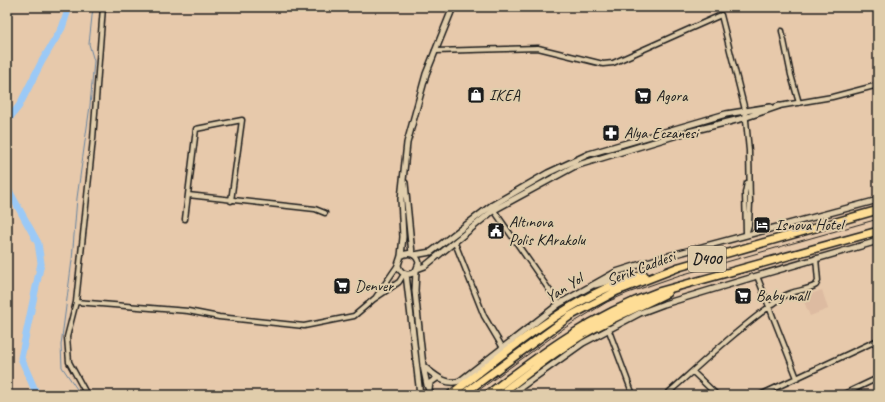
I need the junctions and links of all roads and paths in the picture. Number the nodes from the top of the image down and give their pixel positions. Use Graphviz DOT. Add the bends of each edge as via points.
graph roads {
  1 [pos="103,7"];
  2 [pos="453,7"];
  3 [pos="782,31"];
  4 [pos="435,51"];
  5 [pos="878,85"];
  6 [pos="800,103"];
  7 [pos="778,106"];
  8 [pos="745,110"];
  9 [pos="744,118"];
  10 [pos="404,176"];
  11 [pos="188,195"];
  12 [pos="878,200"];
  13 [pos="231,201"];
  14 [pos="493,208"];
  15 [pos="878,210"];
  16 [pos="325,213"];
  17 [pos="819,216"];
  18 [pos="185,219"];
  19 [pos="808,219"];
  20 [pos="828,224"];
  21 [pos="805,231"];
  22 [pos="878,231"];
  23 [pos="746,235"];
  24 [pos="455,242"];
  25 [pos="878,242"];
  26 [pos="821,247"];
  27 [pos="810,250"];
  28 [pos="413,254"];
  29 [pos="401,256"];
  30 [pos="824,256"];
  31 [pos="816,258"];
  32 [pos="398,265"];
  33 [pos="679,267"];
  34 [pos="416,270"];
  35 [pos="405,274"];
  36 [pos="757,276"];
  37 [pos="629,279"];
  38 [pos="592,285"];
  39 [pos="683,285"];
  40 [pos="374,299"];
  41 [pos="76,302"];
  42 [pos="559,304"];
  43 [pos="769,307"];
  44 [pos="608,328"];
  45 [pos="878,340"];
  46 [pos="503,348"];
  47 [pos="496,360"];
  48 [pos="424,366"];
  49 [pos="693,372"];
  50 [pos="437,378"];
  51 [pos="797,378"];
  52 [pos="878,378"];
  53 [pos="428,389"];
  54 [pos="87,395"];
  55 [pos="420,395"];
  56 [pos="431,395"];
  57 [pos="450,395"];
  58 [pos="462,395"];
  59 [pos="487,395"];
  60 [pos="499,395"];
  61 [pos="510,395"];
  62 [pos="633,395"];
  63 [pos="666,395"];
  64 [pos="717,395"];
  65 [pos="760,395"];
  66 [pos="842,395"];
  1 -- 41 [label="street" via="93,139"];
  2 -- 4 [label="street"];
  3 -- 6 [label="street"];
  4 -- 8 [label="street" via="538,48 603,64 613,63 722,15"];
  4 -- 10 [label="street" via="407,143"];
  5 -- 6 [label="street"];
  6 -- 7 [label="street"];
  7 -- 8 [label="street"];
  7 -- 9 [label="street"];
  8 -- 9 [label="street"];
  8 -- 14 [label="street" via="588,154 545,175"];
  9 -- 14 [label="street" via="587,161"];
  9 -- 23 [label="street" via="749,151 749,225"];
  10 -- 28 [label="street"];
  10 -- 29 [label="street" via="401,199"];
  11 -- 13 [label="street"];
  11 -- 13 [label="street" via="196,129 242,120"];
  11 -- 18 [label="street"];
  12 -- 17 [label="street, Yan Yol"];
  13 -- 16 [label="street" via="316,209"];
  14 -- 24 [label="street"];
  14 -- 28 [label="street" via="431,252"];
  14 -- 42 [label="street"];
  15 -- 20 [label="highway, Serik Caddesi / D400"];
  17 -- 19 [label="street, Yan Yol"];
  17 -- 20 [label="street"];
  19 -- 21 [label="street"];
  19 -- 23 [label="street, Yan Yol"];
  20 -- 21 [label="highway, Serik Caddesi / D400"];
  21 -- 33 [label="highway, Serik Caddesi / D400"];
  22 -- 26 [label="highway, Serik Caddesi / D400"];
  23 -- 38 [label="street, Yan Yol" via="616,272"];
  24 -- 34 [label="street"];
  24 -- 46 [label="street" via="484,316"];
  25 -- 30 [label="street"];
  26 -- 27 [label="highway, Serik Caddesi / D400"];
  26 -- 30 [label="street"];
  27 -- 31 [label="street"];
  27 -- 39 [label="highway, Serik Caddesi / D400"];
  28 -- 29 [label="street"];
  28 -- 34 [label="street" via="419,263"];
  29 -- 32 [label="street"];
  30 -- 31 [label="street"];
  31 -- 36 [label="street"];
  31 -- 43 [label="street" via="816,285 786,295"];
  32 -- 35 [label="street"];
  32 -- 40 [label="street"];
  33 -- 37 [label="highway"];
  33 -- 58 [label="highway, Serik Caddesi / D400" via="617,291 570,316"];
  34 -- 35 [label="street"];
  34 -- 48 [label="street" via="415,291"];
  35 -- 40 [label="street" via="399,282"];
  35 -- 55 [label="street"];
  36 -- 43 [label="street"];
  36 -- 44 [label="street" via="664,304"];
  37 -- 38 [label="street"];
  37 -- 47 [label="highway" via="580,301"];
  38 -- 42 [label="street, Yan Yol"];
  39 -- 59 [label="highway, Serik Caddesi / D400" via="633,301 573,332"];
  39 -- 60 [label="highway" via="618,316 561,348"];
  40 -- 41 [label="street" via="354,316 304,326 188,311"];
  41 -- 54 [label="street" via="67,337 68,362"];
  42 -- 46 [label="street, Yan Yol"];
  43 -- 49 [label="street"];
  43 -- 51 [label="street"];
  44 -- 61 [label="street" via="582,343"];
  44 -- 62 [label="street"];
  45 -- 51 [label="street"];
  46 -- 47 [label="street"];
  46 -- 50 [label="street, Yan Yol" via="460,381 448,383"];
  47 -- 57 [label="highway"];
  48 -- 50 [label="street"];
  48 -- 53 [label="street"];
  49 -- 63 [label="street"];
  49 -- 64 [label="street"];
  50 -- 53 [label="street" via="430,383"];
  51 -- 65 [label="street"];
  52 -- 66 [label="street"];
  53 -- 56 [label="street"];
}
